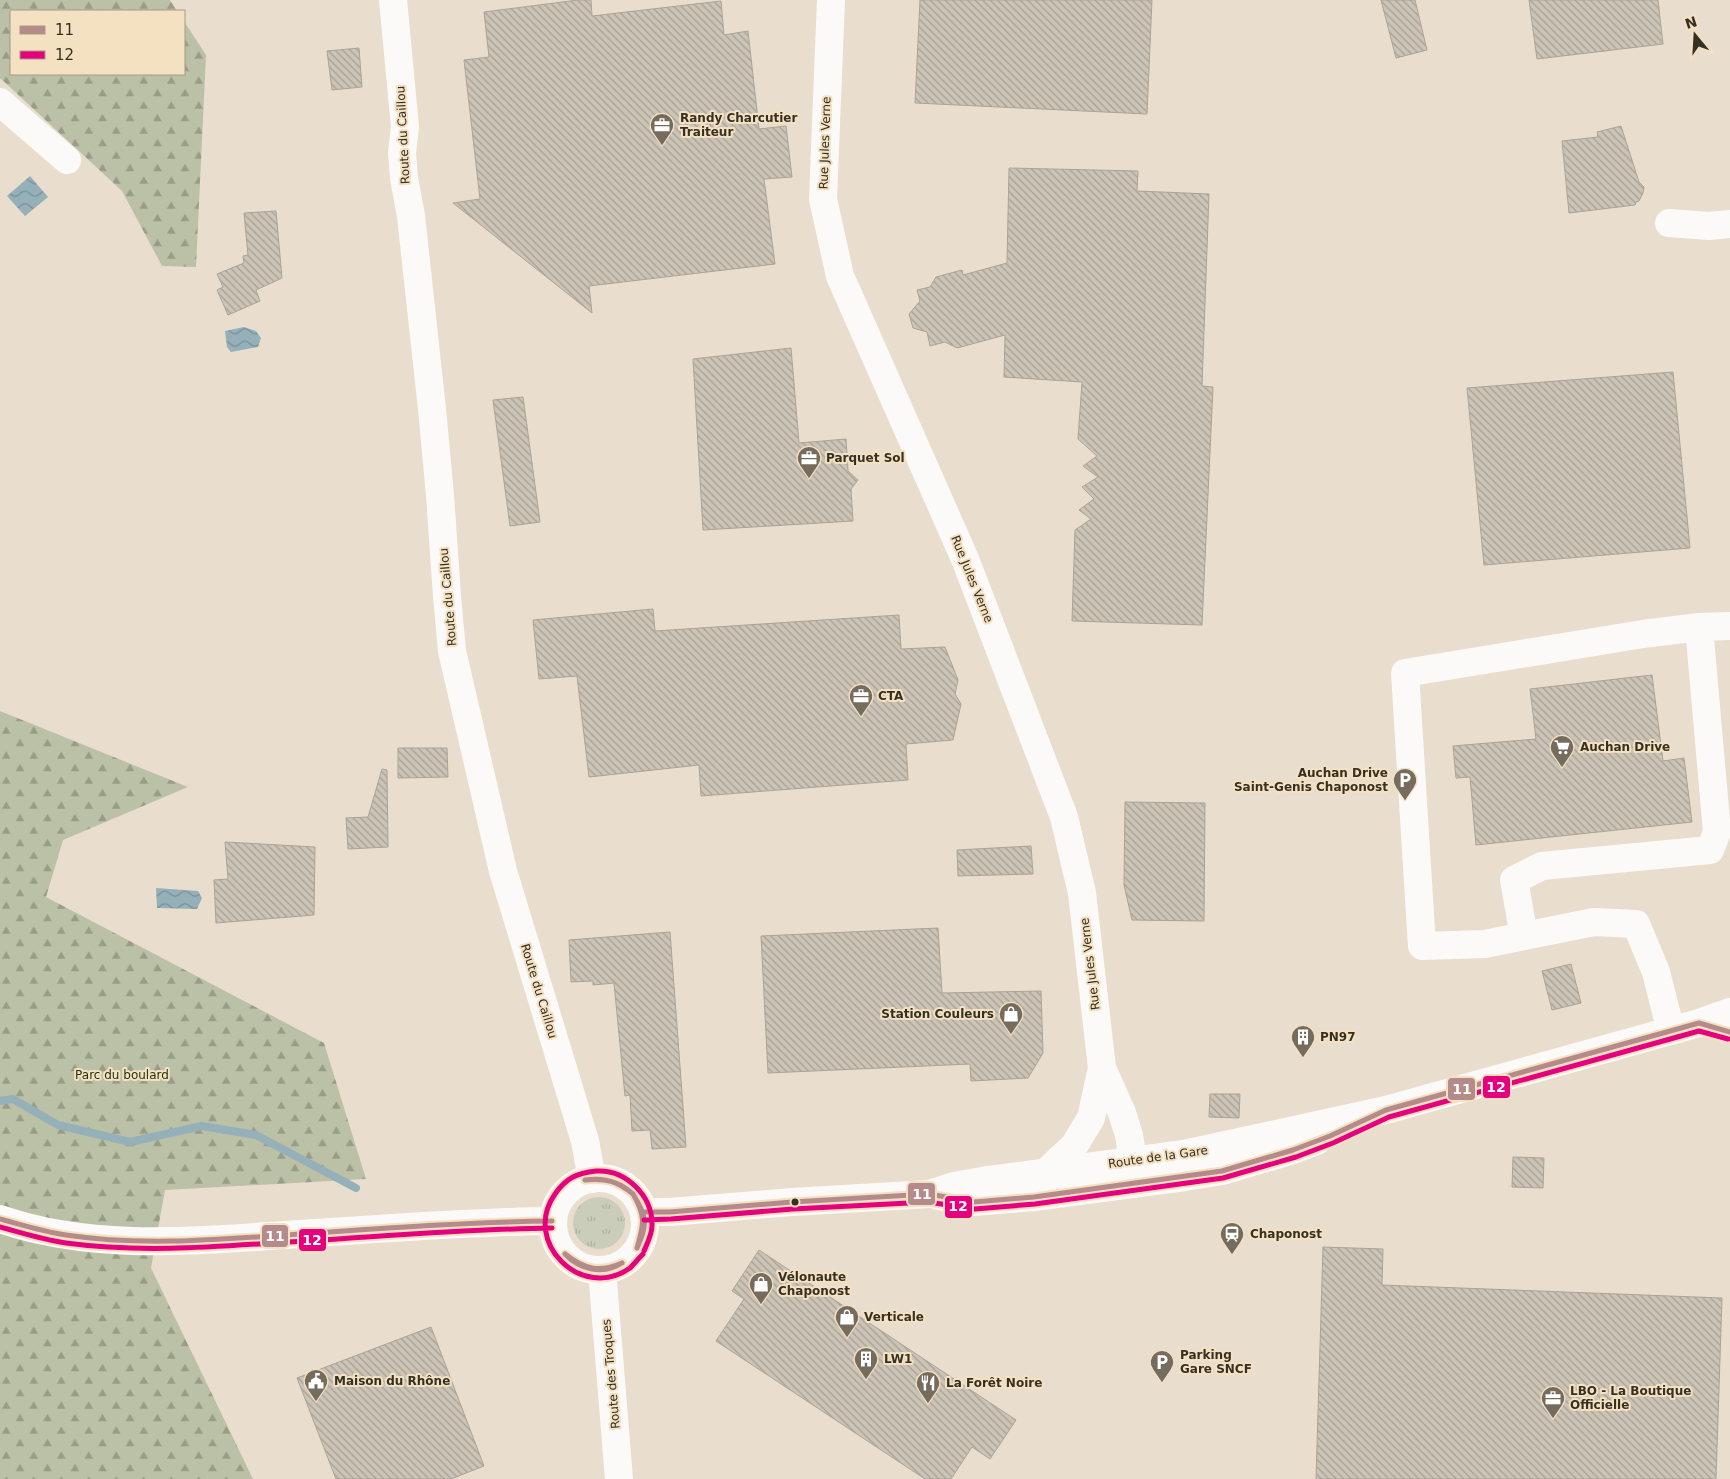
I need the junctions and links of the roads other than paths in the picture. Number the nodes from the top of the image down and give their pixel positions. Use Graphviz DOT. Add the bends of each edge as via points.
graph roads {
  1 [pos="393,0"];
  2 [pos="831,0"];
  3 [pos="0,102"];
  4 [pos="67,160"];
  5 [pos="1669,224"];
  6 [pos="1730,224"];
  7 [pos="1730,626"];
  8 [pos="1699,627"];
  9 [pos="1524,936"];
  10 [pos="1730,1012"];
  11 [pos="1699,1023"];
  12 [pos="1670,1031"];
  13 [pos="1730,1032"];
  14 [pos="1102,1068"];
  15 [pos="1386,1110"];
  16 [pos="1133,1161"];
  17 [pos="1046,1172"];
  18 [pos="592,1178"];
  19 [pos="929,1194"];
  20 [pos="644,1212"];
  21 [pos="0,1220"];
  22 [pos="552,1222"];
  23 [pos="602,1270"];
  24 [pos="619,1479"];
  1 -- 18 [label="street, Route du Caillou" via="405,127 404,178 432,409 452,651 503,871 587,1150"];
  2 -- 14 [label="street, Rue Jules Verne" via="823,199 840,276 965,559 1064,817 1082,892"];
  3 -- 4 [label="street"];
  5 -- 6 [label="street"];
  7 -- 8 [label="street"];
  8 -- 9 [label="street" via="1717,832 1710,850 1542,866 1514,880"];
  8 -- 9 [label="street" via="1405,673 1422,946 1485,944"];
  9 -- 12 [label="street" via="1594,922 1636,924 1656,972"];
  10 -- 11 [label="street, Route de la Gare"];
  11 -- 12 [label="street, Route de la Gare"];
  11 -- 13 [label="street"];
  12 -- 15 [label="street, Route de la Gare"];
  14 -- 16 [label="street, Rue Jules Verne" via="1122,1113"];
  14 -- 17 [label="street" via="1091,1118 1074,1146"];
  15 -- 16 [label="street, Route de la Gare" via="1226,1146"];
  15 -- 19 [label="street, Route de la Gare" via="1293,1150 1185,1178 974,1202"];
  16 -- 17 [label="street, Route de la Gare"];
  17 -- 19 [label="street, Route de la Gare" via="954,1186"];
  18 -- 20 [label="street" via="612,1180 629,1189"];
  18 -- 22 [label="street" via="577,1183 564,1193"];
  19 -- 20 [label="street, Route de la Gare"];
  20 -- 23 [label="street" via="643,1238 637,1249 630,1258"];
  21 -- 22 [label="street" via="77,1236 130,1241"];
  22 -- 23 [label="street" via="554,1237 572,1262"];
  23 -- 24 [label="street, Route des Troques"];
}
